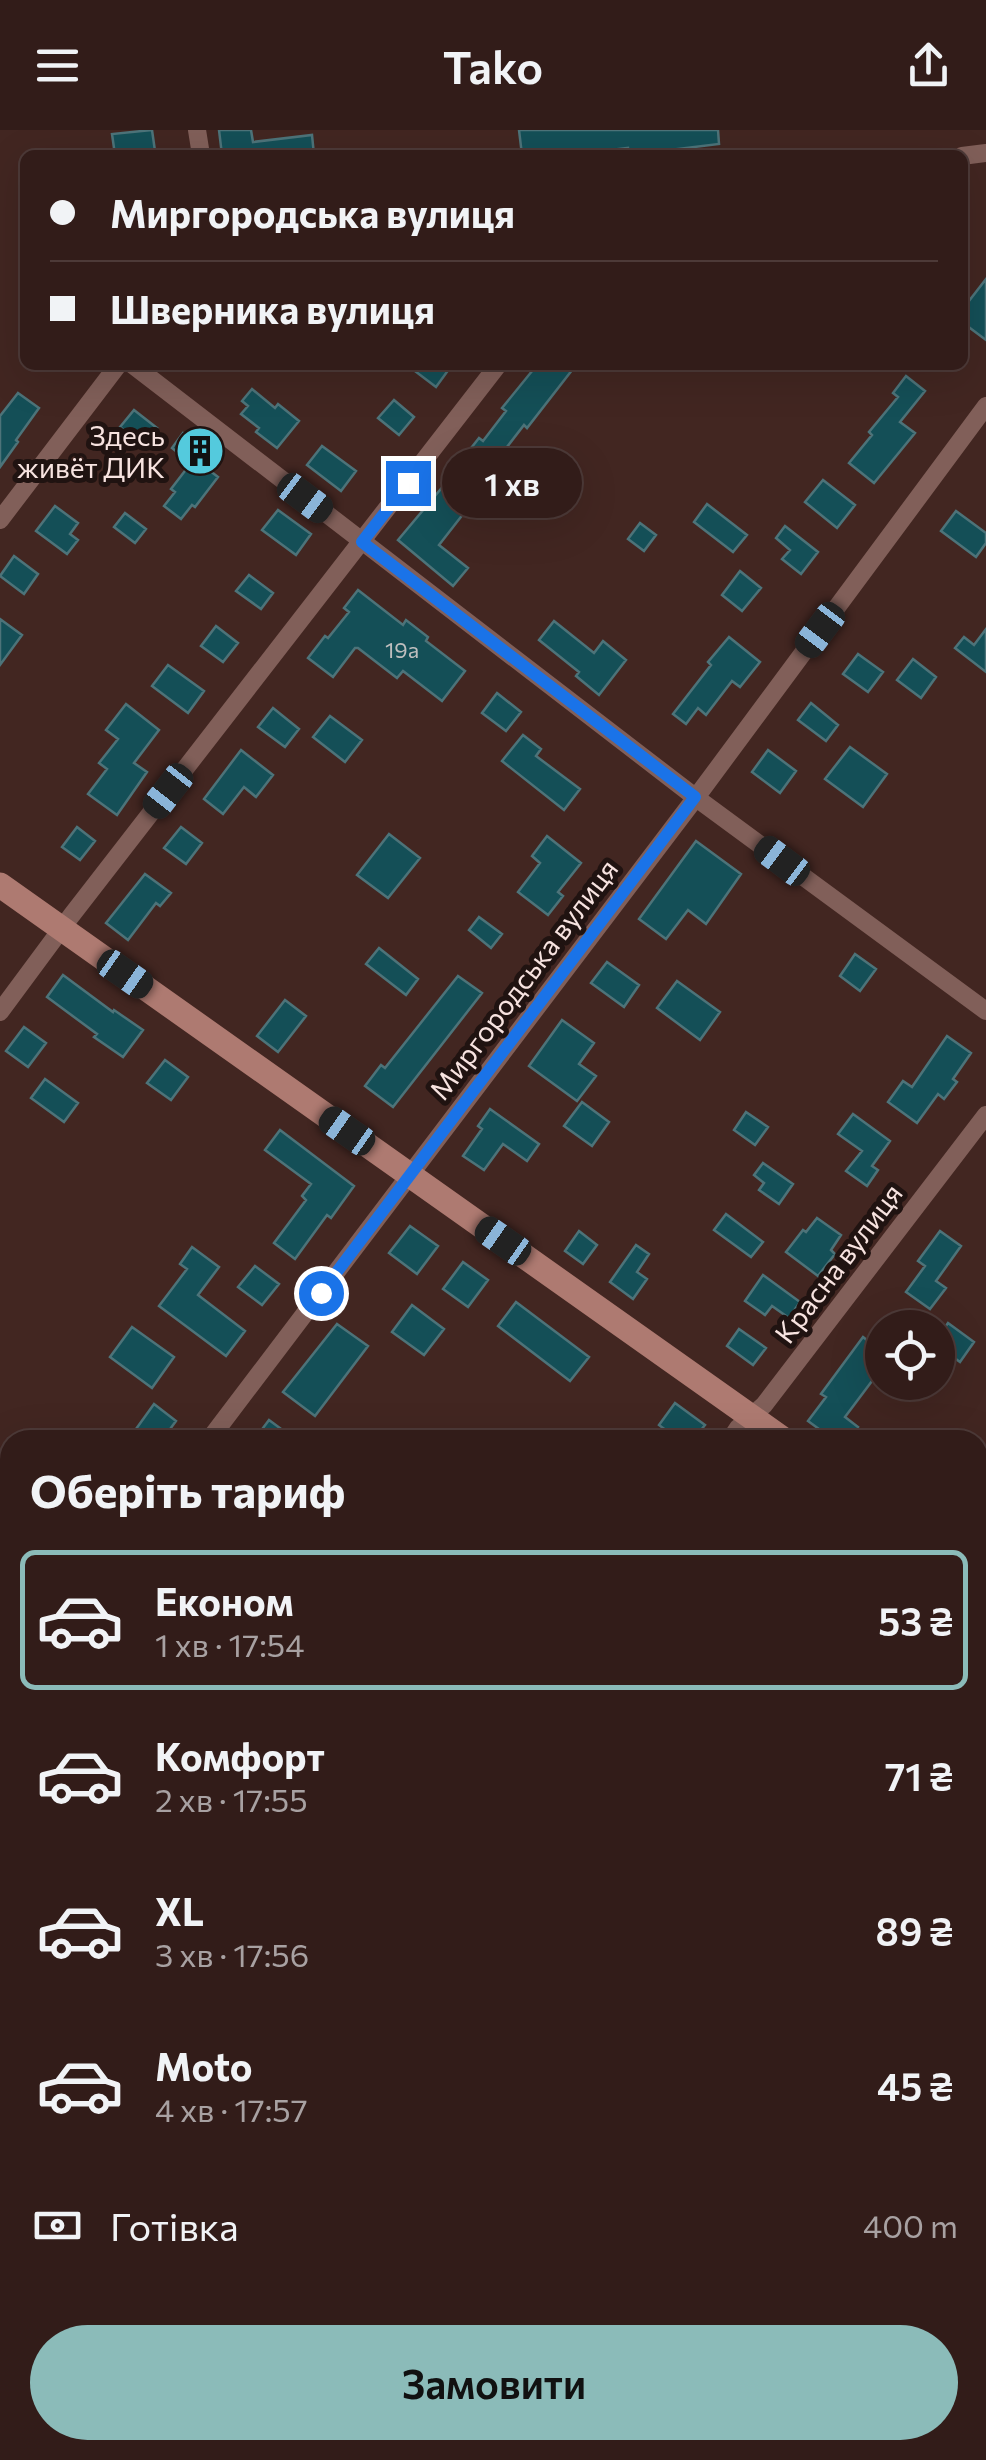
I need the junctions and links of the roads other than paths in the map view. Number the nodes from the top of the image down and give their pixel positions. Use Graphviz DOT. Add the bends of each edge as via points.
graph roads {
  1 [pos="114,370"];
  2 [pos="139,370"];
  3 [pos="494,370"];
  4 [pos="986,406"];
  5 [pos="0,520"];
  6 [pos="362,542"];
  7 [pos="695,797"];
  8 [pos="0,885"];
  9 [pos="61,930"];
  10 [pos="986,1011"];
  11 [pos="0,1012"];
  12 [pos="986,1115"];
  13 [pos="410,1176"];
  14 [pos="751,1416"];
  15 [pos="217,1430"];
  16 [pos="739,1430"];
  17 [pos="770,1430"];
  1 -- 5 [label="street"];
  2 -- 6 [label="street"];
  3 -- 6 [label="street"];
  4 -- 7 [label="street, Миргородська вулиця"];
  6 -- 7 [label="street"];
  6 -- 9 [label="street"];
  7 -- 10 [label="street"];
  7 -- 13 [label="street, Миргородська вулиця"];
  8 -- 9 [label="street"];
  9 -- 11 [label="street"];
  9 -- 13 [label="street"];
  12 -- 14 [label="street, Красна вулиця"];
  13 -- 14 [label="street"];
  13 -- 15 [label="street, Миргородська вулиця"];
  14 -- 16 [label="street, Красна вулиця"];
  14 -- 17 [label="street"];
}
